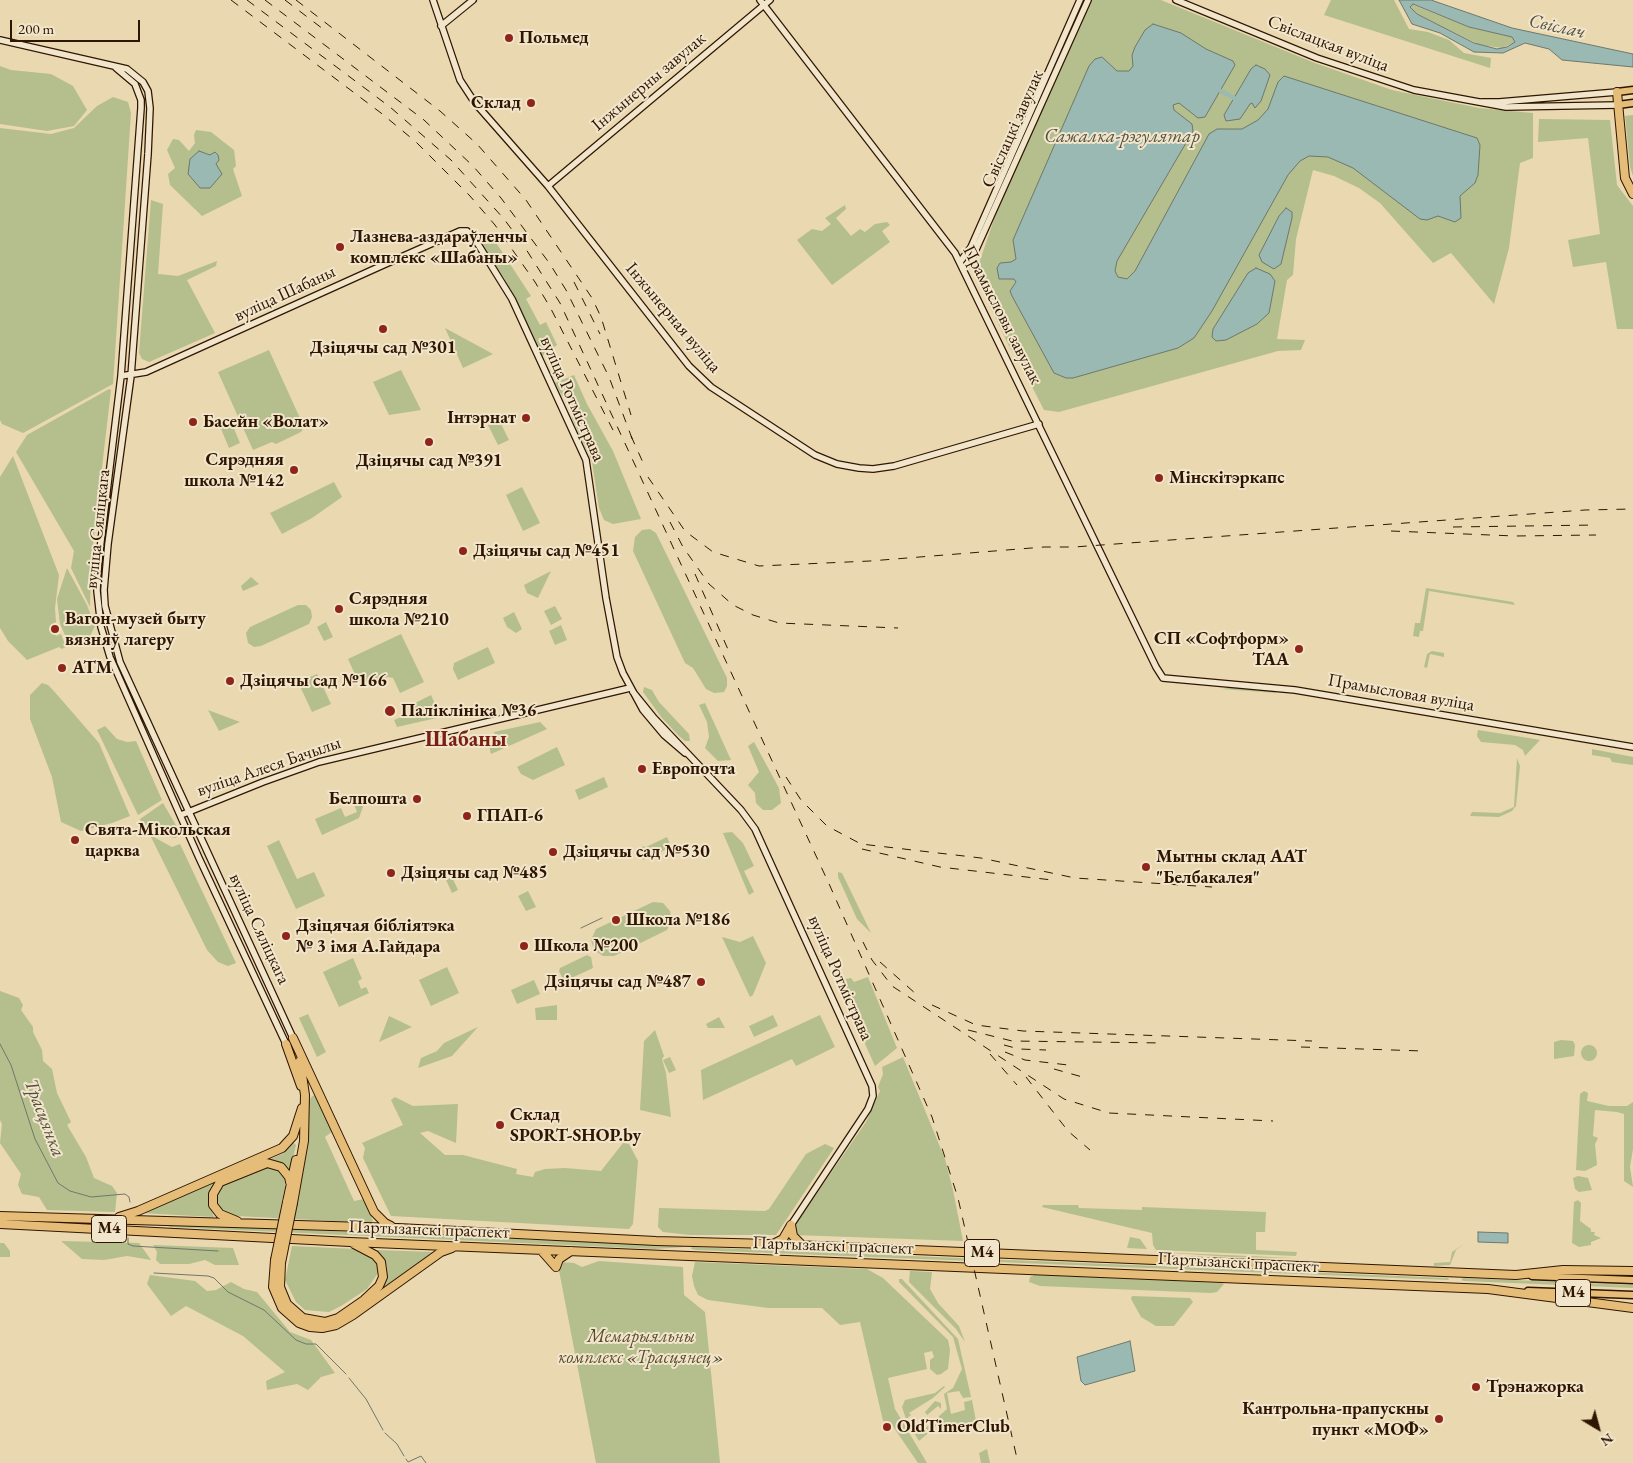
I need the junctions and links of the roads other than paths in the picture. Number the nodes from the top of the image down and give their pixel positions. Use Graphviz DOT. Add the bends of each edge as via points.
graph roads {
  1 [pos="433,0"];
  2 [pos="473,0"];
  3 [pos="770,0"];
  4 [pos="1080,0"];
  5 [pos="1088,0"];
  6 [pos="1176,0"];
  7 [pos="762,3"];
  8 [pos="442,26"];
  9 [pos="0,40"];
  10 [pos="112,66"];
  11 [pos="1633,90"];
  12 [pos="1617,92"];
  13 [pos="1538,97"];
  14 [pos="1474,102"];
  15 [pos="1633,103"];
  16 [pos="1618,105"];
  17 [pos="1538,107"];
  18 [pos="138,154"];
  19 [pos="148,154"];
  20 [pos="1624,161"];
  21 [pos="1633,181"];
  22 [pos="548,186"];
  23 [pos="1633,194"];
  24 [pos="460,231"];
  25 [pos="970,250"];
  26 [pos="955,253"];
  27 [pos="960,262"];
  28 [pos="964,268"];
  29 [pos="121,376"];
  30 [pos="131,376"];
  31 [pos="1039,424"];
  32 [pos="1163,678"];
  33 [pos="630,688"];
  34 [pos="1633,747"];
  35 [pos="190,811"];
  36 [pos="181,815"];
  37 [pos="256,960"];
  38 [pos="249,964"];
  39 [pos="294,1038"];
  40 [pos="286,1044"];
  41 [pos="302,1108"];
  42 [pos="291,1184"];
  43 [pos="290,1202"];
  44 [pos="0,1216"];
  45 [pos="108,1220"];
  46 [pos="34,1222"];
  47 [pos="0,1224"];
  48 [pos="246,1224"];
  49 [pos="791,1226"];
  50 [pos="398,1228"];
  51 [pos="350,1242"];
  52 [pos="689,1242"];
  53 [pos="770,1244"];
  54 [pos="457,1246"];
  55 [pos="804,1246"];
  56 [pos="541,1250"];
  57 [pos="571,1251"];
  58 [pos="689,1255"];
  59 [pos="278,1262"];
  60 [pos="1633,1267"];
  61 [pos="1610,1270"];
  62 [pos="1633,1271"];
  63 [pos="1516,1275"];
  64 [pos="1633,1280"];
  65 [pos="1514,1291"];
  66 [pos="1633,1294"];
  67 [pos="1633,1308"];
  1 -- 8 [label="main road, Інжынерная вуліца"];
  2 -- 8 [label="main road"];
  3 -- 7 [label="main road, Інжынерны завулак"];
  4 -- 25 [label="main road, Свіслацкі завулак"];
  5 -- 28 [label="main road, Свіслацкі завулак" via="973,256"];
  6 -- 14 [label="main road, Свіслацкая вуліца" via="1317,58 1392,84"];
  7 -- 22 [label="main road, Інжынерны завулак"];
  7 -- 26 [label="main road, Прамысловы завулак"];
  8 -- 22 [label="main road, Інжынерная вуліца" via="464,89"];
  9 -- 10 [label="main road, вуліца Сяліцкага"];
  10 -- 18 [label="main road, вуліца Сяліцкага" via="131,79 138,90 141,108"];
  10 -- 19 [label="main road, вуліца Сяліцкага" via="134,73 148,92"];
  11 -- 12 [label="main road, Свіслацкая вуліца"];
  12 -- 13 [label="main road, Свіслацкая вуліца"];
  12 -- 16 [label="highway"];
  13 -- 14 [label="main road, Свіслацкая вуліца"];
  13 -- 17 [label="main road"];
  14 -- 17 [label="main road, Свіслацкая вуліца"];
  15 -- 16 [label="main road, Свіслацкая вуліца"];
  16 -- 17 [label="main road, Свіслацкая вуліца"];
  16 -- 20 [label="highway"];
  18 -- 19 [label="main road"];
  18 -- 29 [label="main road, вуліца Сяліцкага"];
  19 -- 30 [label="main road, вуліца Сяліцкага"];
  20 -- 21 [label="highway"];
  20 -- 23 [label="highway" via="1625,178"];
  22 -- 31 [label="main road, Інжынерная вуліца" via="694,373 729,400 823,459 878,469"];
  24 -- 30 [label="main road, вуліца Шабаны" via="231,335"];
  24 -- 33 [label="main road, вуліца Ротмістрава" via="467,230 476,240 512,299 586,460 616,650"];
  25 -- 26 [label="main road"];
  25 -- 27 [label="main road, Свіслацкі завулак"];
  26 -- 27 [label="main road, Прамысловы завулак"];
  27 -- 28 [label="main road, Прамысловы завулак"];
  28 -- 31 [label="main road, Прамысловы завулак"];
  29 -- 30 [label="main road, вуліца Шабаны"];
  29 -- 36 [label="main road, вуліца Сяліцкага" via="98,566 99,612 110,657"];
  30 -- 35 [label="main road, вуліца Сяліцкага" via="108,544 105,606 120,662"];
  31 -- 32 [label="main road, Прамысловы завулак"];
  32 -- 34 [label="main road, Прамысловая вуліца" via="1295,690"];
  33 -- 35 [label="main road, вуліца Алеся Бачылы" via="318,762"];
  33 -- 49 [label="main road, вуліца Ротмістрава" via="755,829 873,1091 868,1109"];
  35 -- 36 [label="main road, вуліца Алеся Бачылы"];
  35 -- 37 [label="main road, вуліца Сяліцкага"];
  36 -- 38 [label="main road, вуліца Сяліцкага"];
  37 -- 38 [label="main road"];
  37 -- 39 [label="main road, вуліца Сяліцкага"];
  38 -- 40 [label="main road, вуліца Сяліцкага"];
  39 -- 43 [label="highway" via="303,1073 306,1110 304,1141"];
  39 -- 50 [label="highway" via="374,1212 385,1224"];
  40 -- 41 [label="highway" via="301,1087"];
  41 -- 42 [label="highway" via="300,1141"];
  41 -- 45 [label="highway" via="292,1136 282,1148 138,1211"];
  42 -- 43 [label="highway"];
  42 -- 48 [label="highway" via="289,1176 281,1168 267,1163 220,1182 213,1194 216,1209 227,1218"];
  43 -- 59 [label="highway, bridge"];
  44 -- 46 [label="highway, М4"];
  45 -- 46 [label="highway, Партызанскі праспект / М4"];
  45 -- 48 [label="highway, Партызанскі праспект / М4"];
  46 -- 47 [label="highway, М4"];
  46 -- 51 [label="highway, Партызанскі праспект / М4"];
  48 -- 50 [label="highway, Партызанскі праспект / М4"];
  49 -- 53 [label="highway" via="780,1241"];
  49 -- 55 [label="highway" via="793,1236"];
  50 -- 52 [label="highway, Партызанскі праспект / М4"];
  51 -- 54 [label="highway, Партызанскі праспект / М4"];
  51 -- 59 [label="highway" via="375,1255 381,1262 383,1277 379,1286 364,1300 338,1318 325,1322 303,1318 287,1304 280,1287"];
  52 -- 53 [label="highway, Партызанскі праспект / М4"];
  52 -- 58 [label="highway"];
  53 -- 55 [label="highway, Партызанскі праспект / М4"];
  54 -- 56 [label="highway, Партызанскі праспект / М4"];
  54 -- 59 [label="highway" via="441,1252 345,1320 322,1328 299,1323 282,1308 273,1287"];
  55 -- 63 [label="highway, Партызанскі праспект / М4"];
  56 -- 57 [label="highway, Партызанскі праспект / М4"];
  56 -- 57 [label="highway" via="556,1267 559,1259"];
  57 -- 58 [label="highway, Партызанскі праспект / М4"];
  58 -- 65 [label="highway, Партызанскі праспект / М4"];
  60 -- 61 [label="highway"];
  61 -- 62 [label="highway"];
  61 -- 63 [label="highway"];
  63 -- 64 [label="main road, Партызанскі праспект / М4"];
  65 -- 66 [label="main road, Партызанскі праспект / М4"];
  65 -- 67 [label="highway"];
}
